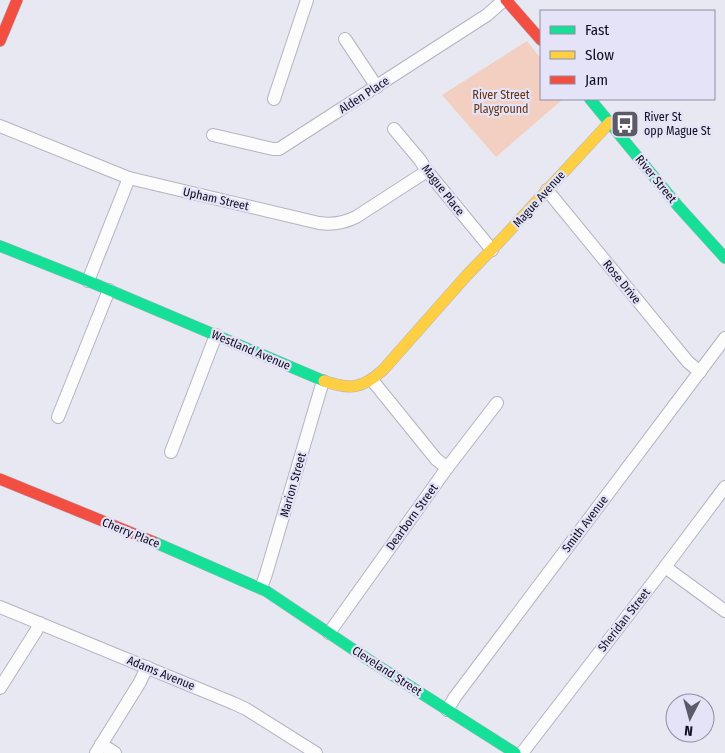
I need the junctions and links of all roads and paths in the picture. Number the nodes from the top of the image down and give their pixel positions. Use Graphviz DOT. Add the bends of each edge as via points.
graph roads {
  1 [pos="307,0"];
  2 [pos="505,0"];
  3 [pos="13,1"];
  4 [pos="345,39"];
  5 [pos="540,39"];
  6 [pos="0,42"];
  7 [pos="377,87"];
  8 [pos="274,99"];
  9 [pos="591,100"];
  10 [pos="610,122"];
  11 [pos="0,126"];
  12 [pos="394,129"];
  13 [pos="213,135"];
  14 [pos="426,171"];
  15 [pos="129,178"];
  16 [pos="547,190"];
  17 [pos="0,246"];
  18 [pos="492,250"];
  19 [pos="725,258"];
  20 [pos="467,275"];
  21 [pos="88,281"];
  22 [pos="109,290"];
  23 [pos="216,335"];
  24 [pos="725,338"];
  25 [pos="700,372"];
  26 [pos="372,380"];
  27 [pos="323,381"];
  28 [pos="497,403"];
  29 [pos="58,417"];
  30 [pos="171,452"];
  31 [pos="447,468"];
  32 [pos="0,479"];
  33 [pos="725,487"];
  34 [pos="665,567"];
  35 [pos="261,588"];
  36 [pos="0,607"];
  37 [pos="725,611"];
  38 [pos="40,623"];
  39 [pos="329,633"];
  40 [pos="147,667"];
  41 [pos="0,688"];
  42 [pos="447,710"];
  43 [pos="98,749"];
  44 [pos="115,753"];
  45 [pos="316,753"];
  46 [pos="515,753"];
  47 [pos="522,753"];
  1 -- 8 [label="street"];
  2 -- 5 [label="street"];
  2 -- 7 [label="street, Alden Place" via="486,16"];
  3 -- 6 [label="street"];
  4 -- 7 [label="street"];
  7 -- 13 [label="street, Alden Place" via="279,149"];
  9 -- 10 [label="street, River Street"];
  10 -- 16 [label="street, Mague Avenue"];
  10 -- 19 [label="street, River Street"];
  11 -- 15 [label="street, Upham Street"];
  12 -- 14 [label="street, Mague Place"];
  14 -- 15 [label="street, Upham Street" via="362,214 330,224"];
  14 -- 18 [label="street, Mague Place"];
  15 -- 21 [label="street"];
  16 -- 18 [label="street, Mague Avenue"];
  16 -- 25 [label="street, Rose Drive" via="688,362"];
  17 -- 21 [label="street, Westland Avenue"];
  18 -- 20 [label="street, Mague Avenue"];
  20 -- 26 [label="street, Westland Avenue"];
  21 -- 22 [label="street, Westland Avenue"];
  22 -- 23 [label="street, Westland Avenue"];
  22 -- 29 [label="street"];
  23 -- 27 [label="street, Westland Avenue"];
  23 -- 30 [label="street"];
  24 -- 25 [label="street, Smith Avenue"];
  25 -- 42 [label="street, Smith Avenue"];
  26 -- 27 [label="street, Westland Avenue" via="350,388"];
  26 -- 31 [label="street"];
  27 -- 35 [label="street, Marion Street"];
  28 -- 31 [label="street, Dearborn Street"];
  31 -- 39 [label="street, Dearborn Street"];
  32 -- 35 [label="street, Cherry Place"];
  33 -- 34 [label="street, Sheridan Street"];
  34 -- 37 [label="street"];
  34 -- 47 [label="street, Sheridan Street"];
  35 -- 39 [label="street, Cleveland Street"];
  36 -- 38 [label="street, Adams Avenue"];
  38 -- 40 [label="street, Adams Avenue"];
  38 -- 41 [label="street"];
  39 -- 42 [label="street, Cleveland Street"];
  40 -- 43 [label="street"];
  40 -- 45 [label="street, Adams Avenue" via="233,702"];
  42 -- 46 [label="street, Cleveland Street"];
  43 -- 44 [label="street"];
}
